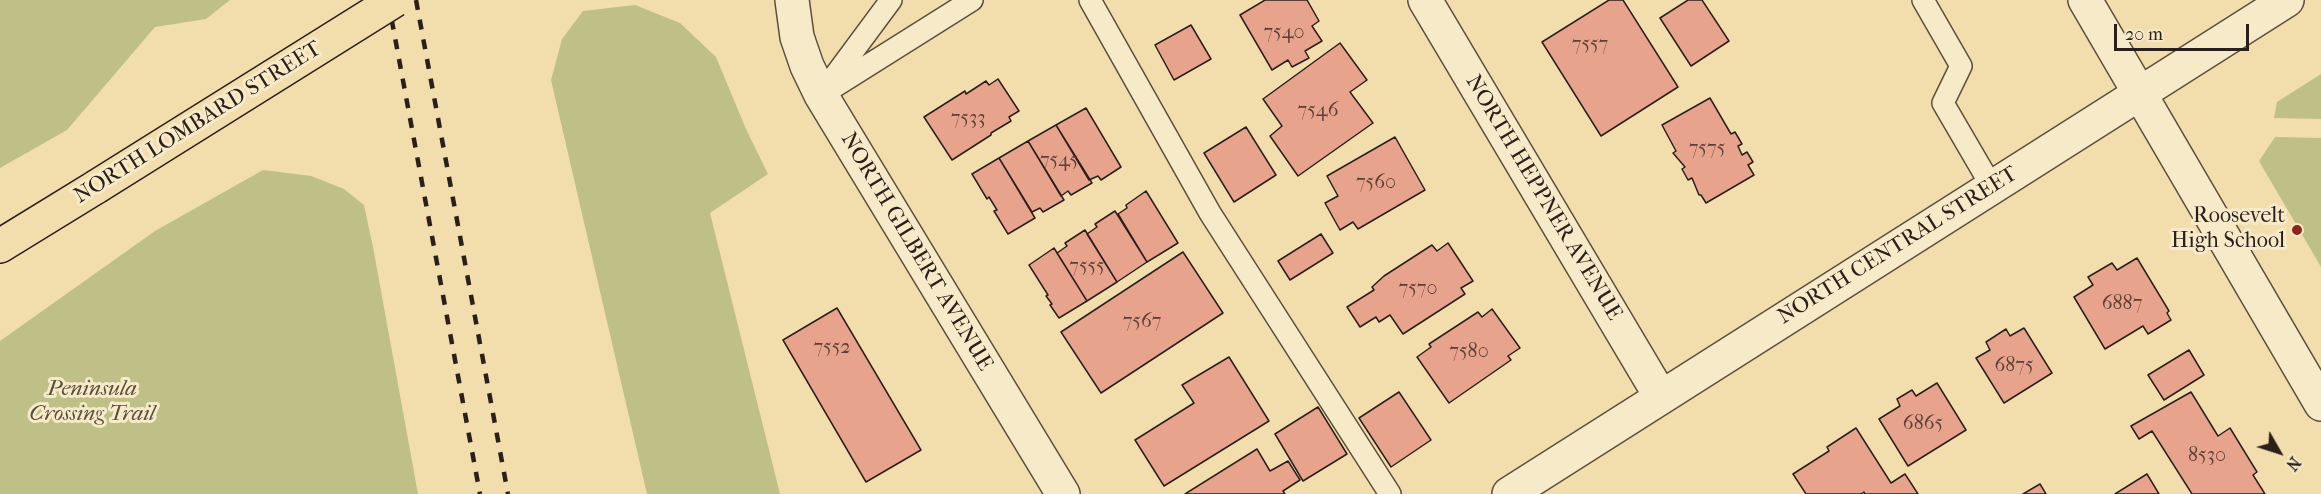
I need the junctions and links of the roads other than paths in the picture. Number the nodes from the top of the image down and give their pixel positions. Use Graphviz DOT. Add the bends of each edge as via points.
graph roads {
  1 [pos="395,0"];
  2 [pos="792,0"];
  3 [pos="891,0"];
  4 [pos="972,0"];
  5 [pos="1090,0"];
  6 [pos="1425,0"];
  7 [pos="1923,0"];
  8 [pos="2085,0"];
  9 [pos="2288,0"];
  10 [pos="2141,93"];
  11 [pos="821,95"];
  12 [pos="1992,187"];
  13 [pos="0,246"];
  14 [pos="1661,397"];
  15 [pos="2321,404"];
  16 [pos="1063,494"];
  17 [pos="1390,494"];
  18 [pos="1509,494"];
  1 -- 13 [label="main road, NORTH LOMBARD STREET, bridge"];
  2 -- 11 [label="street, NORTH GILBERT AVENUE" via="797,36"];
  3 -- 11 [label="lane"];
  4 -- 11 [label="lane"];
  5 -- 17 [label="lane" via="1210,213"];
  6 -- 14 [label="street, NORTH HEPPNER AVENUE"];
  7 -- 12 [label="lane" via="1961,66 1943,103"];
  8 -- 10 [label="street"];
  9 -- 10 [label="street, NORTH CENTRAL STREET"];
  10 -- 12 [label="street, NORTH CENTRAL STREET"];
  10 -- 15 [label="street"];
  11 -- 16 [label="street, NORTH GILBERT AVENUE"];
  12 -- 14 [label="street, NORTH CENTRAL STREET"];
  14 -- 18 [label="street, NORTH CENTRAL STREET"];
}
